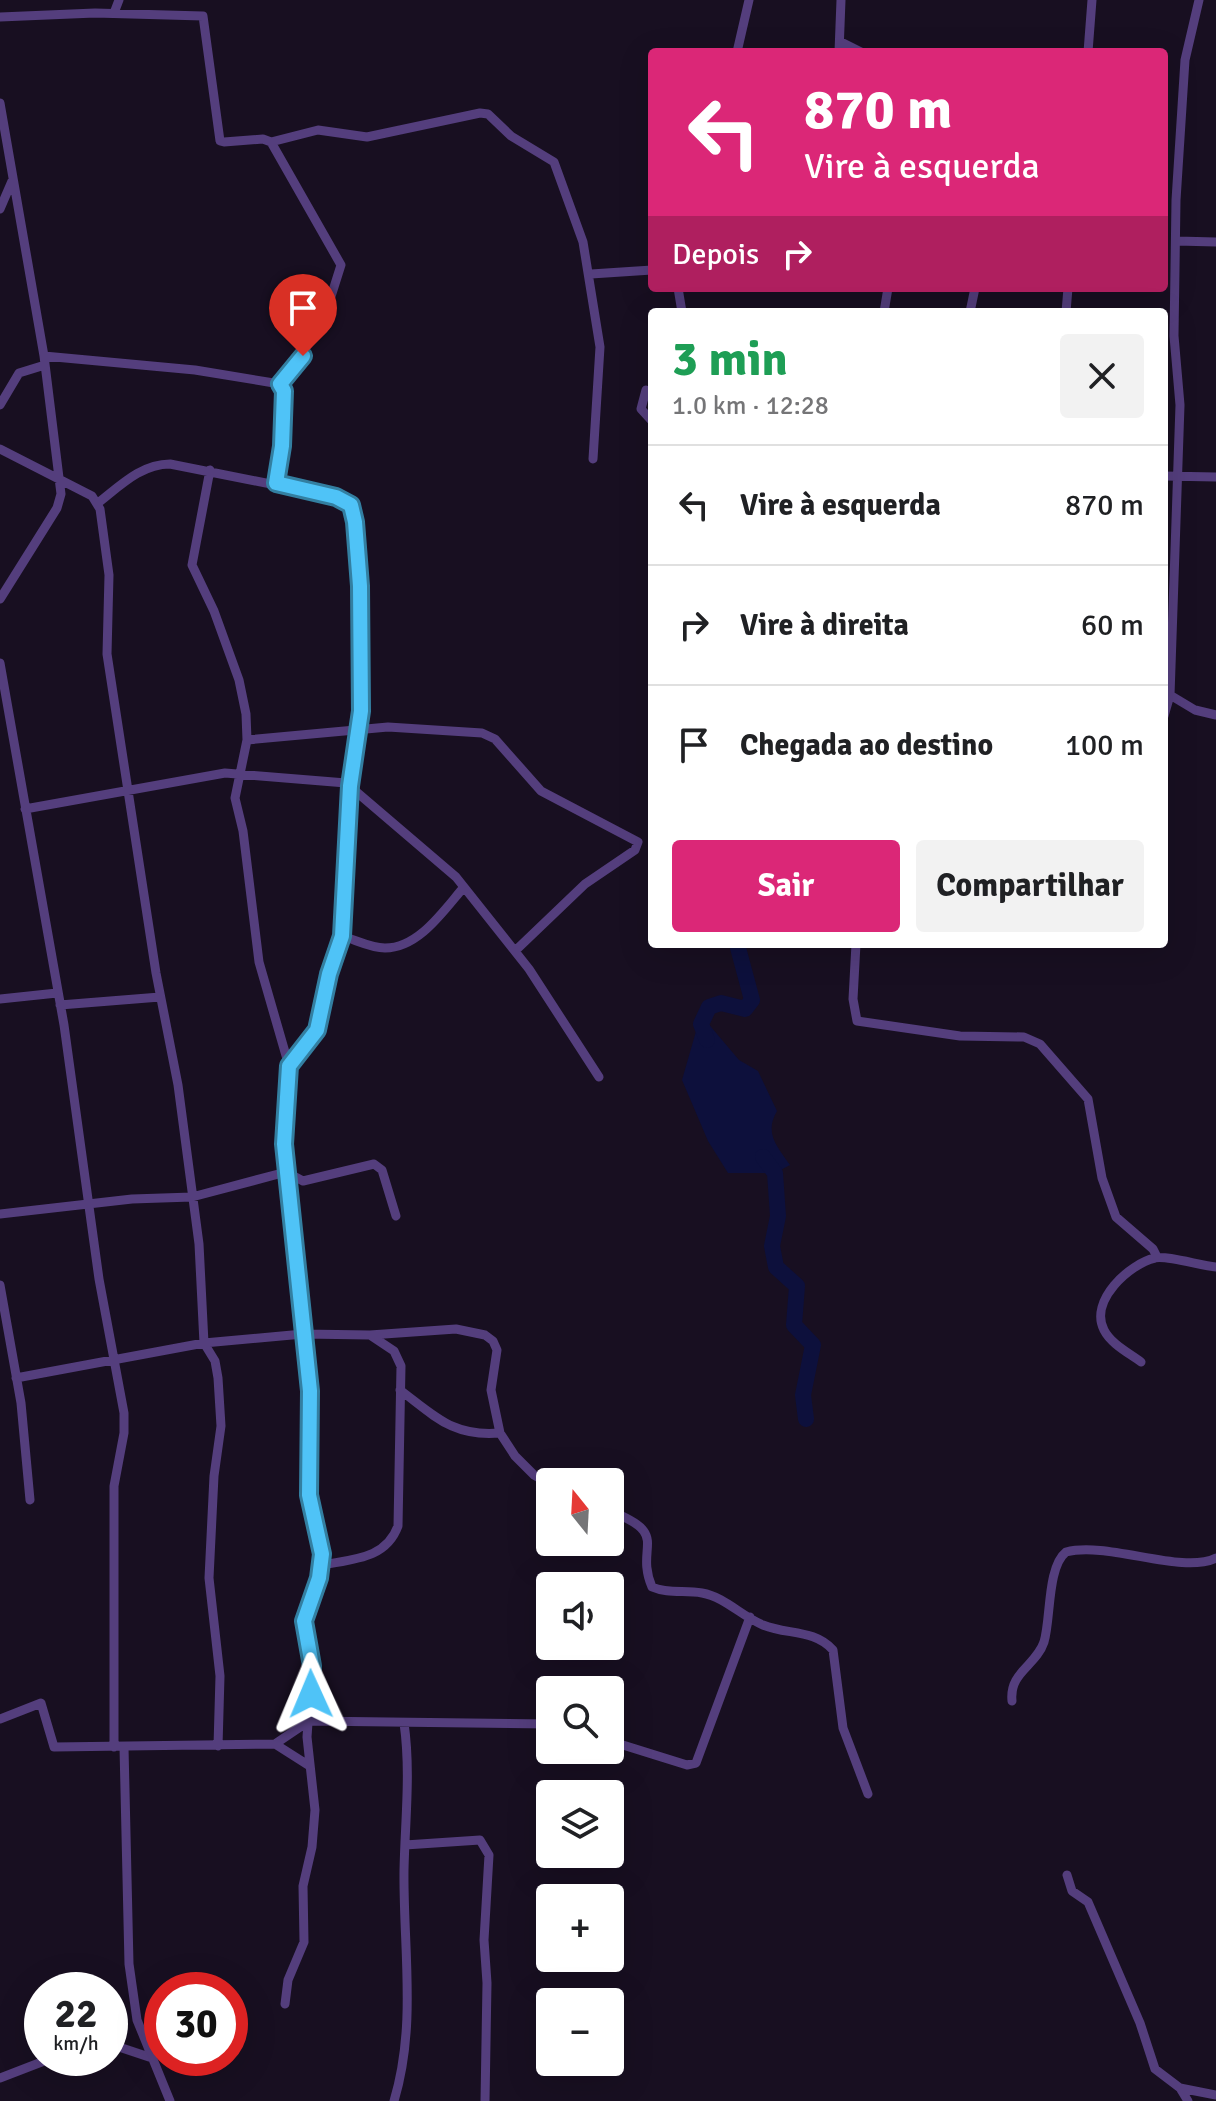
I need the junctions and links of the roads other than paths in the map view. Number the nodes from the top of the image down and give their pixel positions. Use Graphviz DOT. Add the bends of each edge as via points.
graph roads {
  1 [pos="119,0"];
  2 [pos="1092,0"];
  3 [pos="1199,0"];
  4 [pos="838,1"];
  5 [pos="745,3"];
  6 [pos="114,13"];
  7 [pos="0,17"];
  8 [pos="840,47"];
  9 [pos="738,48"];
  10 [pos="1088,48"];
  11 [pos="0,103"];
  12 [pos="271,142"];
  13 [pos="12,181"];
  14 [pos="0,209"];
  15 [pos="1177,241"];
  16 [pos="1216,242"];
  17 [pos="648,270"];
  18 [pos="591,274"];
  19 [pos="45,361"];
  20 [pos="280,384"];
  21 [pos="646,390"];
  22 [pos="0,405"];
  23 [pos="648,417"];
  24 [pos="0,449"];
  25 [pos="593,459"];
  26 [pos="210,470"];
  27 [pos="1168,476"];
  28 [pos="1176,476"];
  29 [pos="1216,477"];
  30 [pos="60,483"];
  31 [pos="276,483"];
  32 [pos="98,503"];
  33 [pos="0,599"];
  34 [pos="0,663"];
  35 [pos="1170,695"];
  36 [pos="1168,702"];
  37 [pos="1216,715"];
  38 [pos="358,729"];
  39 [pos="247,740"];
  40 [pos="240,773"];
  41 [pos="350,786"];
  42 [pos="128,790"];
  43 [pos="25,809"];
  44 [pos="464,887"];
  45 [pos="342,936"];
  46 [pos="856,948"];
  47 [pos="515,951"];
  48 [pos="57,993"];
  49 [pos="160,997"];
  50 [pos="0,999"];
  51 [pos="60,1005"];
  52 [pos="289,1066"];
  53 [pos="599,1077"];
  54 [pos="286,1172"];
  55 [pos="192,1197"];
  56 [pos="89,1203"];
  57 [pos="0,1214"];
  58 [pos="396,1216"];
  59 [pos="1157,1257"];
  60 [pos="1216,1267"];
  61 [pos="0,1285"];
  62 [pos="303,1334"];
  63 [pos="370,1335"];
  64 [pos="204,1343"];
  65 [pos="115,1362"];
  66 [pos="1141,1362"];
  67 [pos="16,1378"];
  68 [pos="400,1390"];
  69 [pos="500,1433"];
  70 [pos="536,1476"];
  71 [pos="30,1500"];
  72 [pos="624,1516"];
  73 [pos="1216,1558"];
  74 [pos="322,1565"];
  75 [pos="750,1617"];
  76 [pos="1012,1701"];
  77 [pos="0,1719"];
  78 [pos="309,1721"];
  79 [pos="404,1723"];
  80 [pos="536,1724"];
  81 [pos="275,1744"];
  82 [pos="624,1745"];
  83 [pos="218,1746"];
  84 [pos="119,1747"];
  85 [pos="308,1765"];
  86 [pos="868,1794"];
  87 [pos="405,1845"];
  88 [pos="1067,1875"];
  89 [pos="285,2004"];
  90 [pos="144,2042"];
  91 [pos="24,2069"];
  92 [pos="158,2076"];
  93 [pos="0,2078"];
  94 [pos="1180,2088"];
  95 [pos="1216,2095"];
  96 [pos="170,2101"];
  97 [pos="394,2101"];
  98 [pos="485,2101"];
  99 [pos="1188,2101"];
  1 -- 6 [label="street"];
  2 -- 10 [label="street"];
  3 -- 15 [label="street" via="1185,60"];
  4 -- 8 [label="street"];
  5 -- 9 [label="street"];
  6 -- 7 [label="street"];
  6 -- 12 [label="street" via="203,16 220,141"];
  11 -- 13 [label="street"];
  12 -- 18 [label="street" via="318,130 367,137 488,114 511,136 554,162"];
  12 -- 20 [label="street" via="341,265 322,325"];
  13 -- 14 [label="street"];
  13 -- 19 [label="street"];
  15 -- 16 [label="street"];
  15 -- 28 [label="street"];
  17 -- 18 [label="street"];
  18 -- 25 [label="street" via="600,347"];
  19 -- 20 [label="street" via="195,370"];
  19 -- 22 [label="street" via="19,373"];
  19 -- 30 [label="street"];
  20 -- 31 [label="street" via="283,433"];
  21 -- 23 [label="street" via="641,409"];
  24 -- 30 [label="street"];
  26 -- 31 [label="street"];
  26 -- 32 [label="street" via="157,464"];
  26 -- 39 [label="street" via="192,565 239,680"];
  27 -- 28 [label="street"];
  28 -- 29 [label="street"];
  28 -- 35 [label="street"];
  30 -- 32 [label="street"];
  30 -- 33 [label="street" via="57,508"];
  31 -- 38 [label="street" via="336,497 351,505 354,514 362,642"];
  32 -- 42 [label="street" via="109,575 107,654"];
  34 -- 43 [label="street"];
  35 -- 36 [label="street"];
  35 -- 37 [label="street"];
  38 -- 39 [label="street"];
  38 -- 41 [label="street"];
  38 -- 47 [label="street" via="422,727 482,733 495,739 541,791 638,842 635,850 567,899"];
  39 -- 40 [label="street"];
  40 -- 41 [label="street"];
  40 -- 42 [label="street"];
  40 -- 52 [label="street" via="236,808 259,962"];
  41 -- 44 [label="street"];
  41 -- 45 [label="street"];
  42 -- 43 [label="street"];
  42 -- 49 [label="street"];
  43 -- 48 [label="street"];
  44 -- 45 [label="street" via="431,926 404,944 377,948"];
  44 -- 47 [label="street"];
  45 -- 52 [label="street" via="317,1030"];
  46 -- 59 [label="street" via="857,1021 960,1036 1024,1037 1040,1044 1088,1099 1102,1178 1116,1217"];
  47 -- 53 [label="street"];
  48 -- 50 [label="street"];
  48 -- 51 [label="street"];
  49 -- 51 [label="street"];
  49 -- 55 [label="street"];
  51 -- 56 [label="street"];
  52 -- 54 [label="street"];
  54 -- 55 [label="street"];
  54 -- 58 [label="street" via="303,1181 379,1164"];
  54 -- 62 [label="street"];
  55 -- 56 [label="street"];
  55 -- 64 [label="street" via="202,1267"];
  56 -- 57 [label="street"];
  56 -- 65 [label="street"];
  59 -- 60 [label="street"];
  59 -- 66 [label="street" via="1126,1273 1108,1293 1100,1314 1104,1331"];
  61 -- 67 [label="street"];
  62 -- 63 [label="street"];
  62 -- 64 [label="street"];
  62 -- 74 [label="street" via="310,1391 309,1495"];
  63 -- 68 [label="street" via="399,1357"];
  63 -- 69 [label="street" via="438,1328 485,1335 497,1350 491,1390"];
  64 -- 65 [label="street"];
  64 -- 83 [label="street" via="215,1361 221,1426 209,1578 220,1676"];
  65 -- 67 [label="street"];
  65 -- 84 [label="street" via="124,1433 114,1486"];
  67 -- 71 [label="street"];
  68 -- 69 [label="street" via="457,1431"];
  68 -- 74 [label="street" via="398,1526 392,1542 365,1557"];
  69 -- 70 [label="street"];
  72 -- 75 [label="street" via="644,1529 652,1587 700,1592"];
  73 -- 76 [label="street" via="1198,1563 1134,1553 1066,1552 1056,1568 1041,1649 1014,1681"];
  74 -- 78 [label="street" via="304,1621 312,1666"];
  75 -- 82 [label="street" via="696,1763 687,1765"];
  75 -- 86 [label="street" via="824,1640 833,1650 843,1728"];
  77 -- 84 [label="street" via="41,1703 54,1747"];
  78 -- 79 [label="street"];
  78 -- 81 [label="street"];
  78 -- 85 [label="street"];
  79 -- 80 [label="street"];
  79 -- 87 [label="street"];
  81 -- 83 [label="street"];
  81 -- 85 [label="street"];
  83 -- 84 [label="street"];
  84 -- 90 [label="street" via="129,1964"];
  85 -- 89 [label="street" via="315,1810 303,1886 304,1942 288,1980"];
  87 -- 97 [label="street" via="410,1967 403,2072"];
  87 -- 98 [label="street" via="480,1840 489,1855"];
  88 -- 94 [label="street" via="1072,1891 1088,1902 1152,2062"];
  91 -- 93 [label="street"];
  92 -- 96 [label="street"];
  94 -- 95 [label="street"];
  94 -- 99 [label="street"];
}
